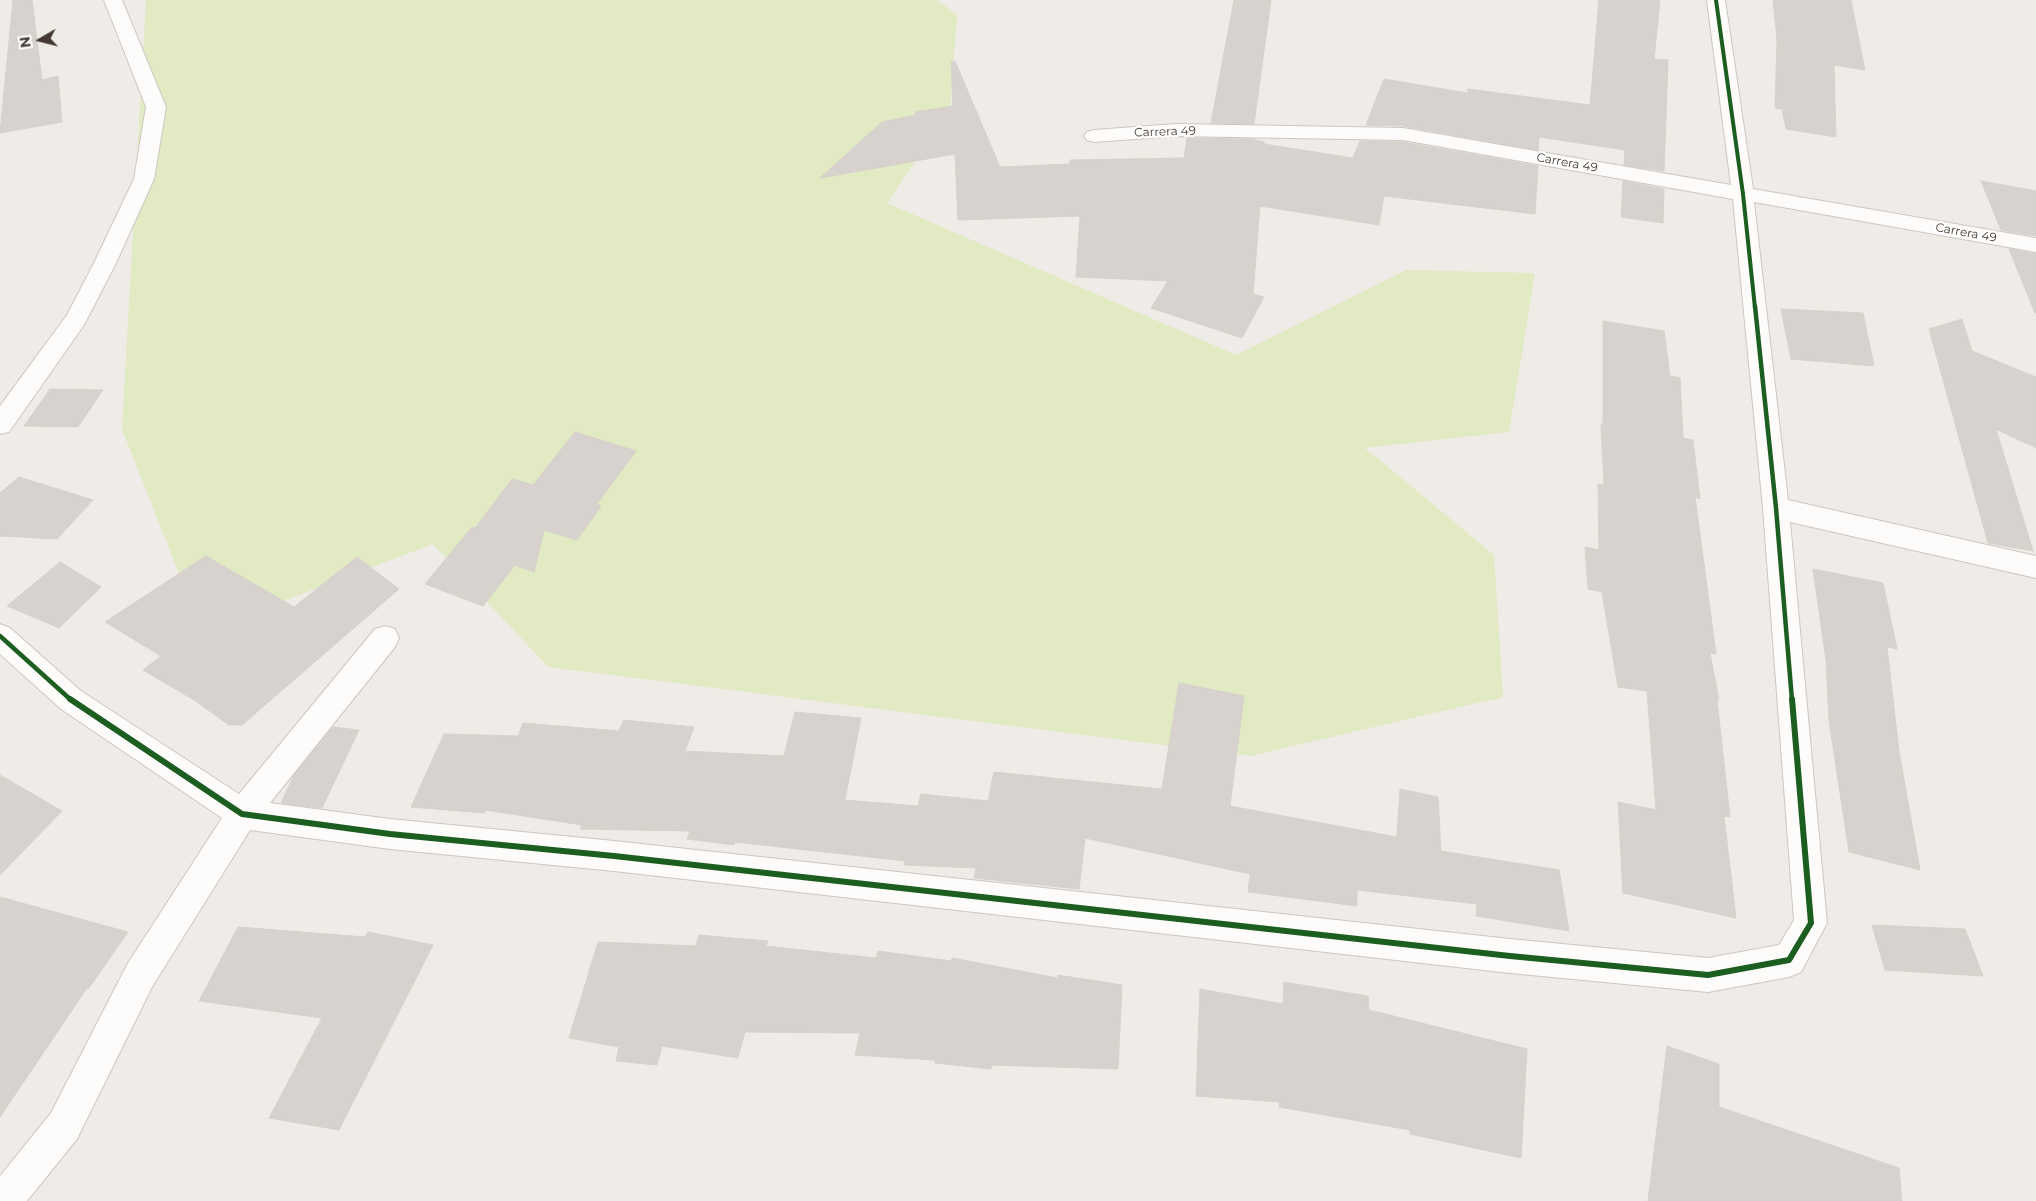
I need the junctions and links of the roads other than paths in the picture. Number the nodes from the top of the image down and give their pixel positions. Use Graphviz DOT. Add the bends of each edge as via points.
graph roads {
  1 [pos="113,0"];
  2 [pos="1716,0"];
  3 [pos="1094,136"];
  4 [pos="1743,194"];
  5 [pos="2036,245"];
  6 [pos="0,426"];
  7 [pos="1776,508"];
  8 [pos="2036,566"];
  9 [pos="0,636"];
  10 [pos="385,638"];
  11 [pos="242,814"];
  12 [pos="3,1201"];
  1 -- 6 [label="street" via="156,107 144,179 76,319"];
  2 -- 4 [label="street"];
  3 -- 4 [label="street, Carrera 49" via="1176,130 1403,134"];
  4 -- 5 [label="street, Carrera 49"];
  4 -- 7 [label="street"];
  7 -- 8 [label="street"];
  7 -- 11 [label="street" via="1811,923 1789,960 1708,976 390,834"];
  9 -- 11 [label="street" via="71,700"];
  10 -- 11 [label="street"];
  11 -- 12 [label="street" via="140,975 64,1126"];
}
